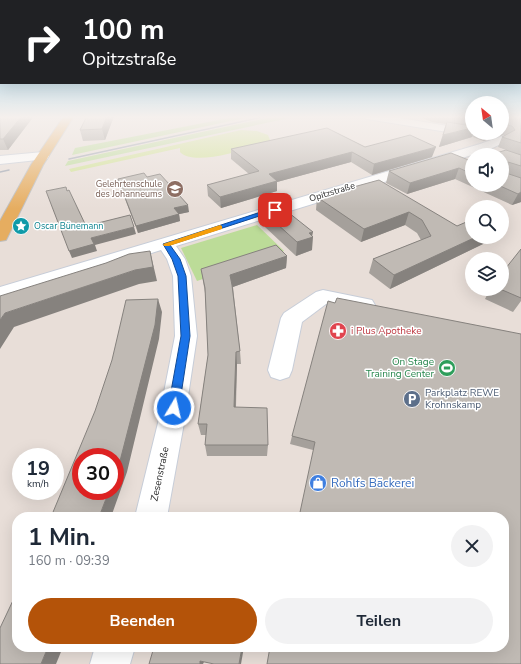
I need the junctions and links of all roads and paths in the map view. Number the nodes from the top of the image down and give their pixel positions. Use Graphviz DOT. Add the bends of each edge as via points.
graph roads {
  1 [pos="49,147"];
  2 [pos="482,147"];
  3 [pos="43,156"];
  4 [pos="452,156"];
  5 [pos="0,160"];
  6 [pos="465,161"];
  7 [pos="0,236"];
  8 [pos="166,244"];
  9 [pos="0,294"];
  10 [pos="386,309"];
  11 [pos="280,370"];
  12 [pos="152,512"];
  13 [pos="114,652"];
  14 [pos="110,664"];
  1 -- 3 [label="main road"];
  2 -- 4 [label="street, Opitzstraße"];
  3 -- 5 [label="street"];
  3 -- 7 [label="main road"];
  4 -- 6 [label="street"];
  4 -- 8 [label="street, Opitzstraße"];
  8 -- 9 [label="street, Opitzstraße"];
  8 -- 12 [label="street, Zesenstraße" via="176,259 182,276 186,336"];
  10 -- 11 [label="street" via="324,297 292,318"];
  13 -- 14 [label="street"];
}
